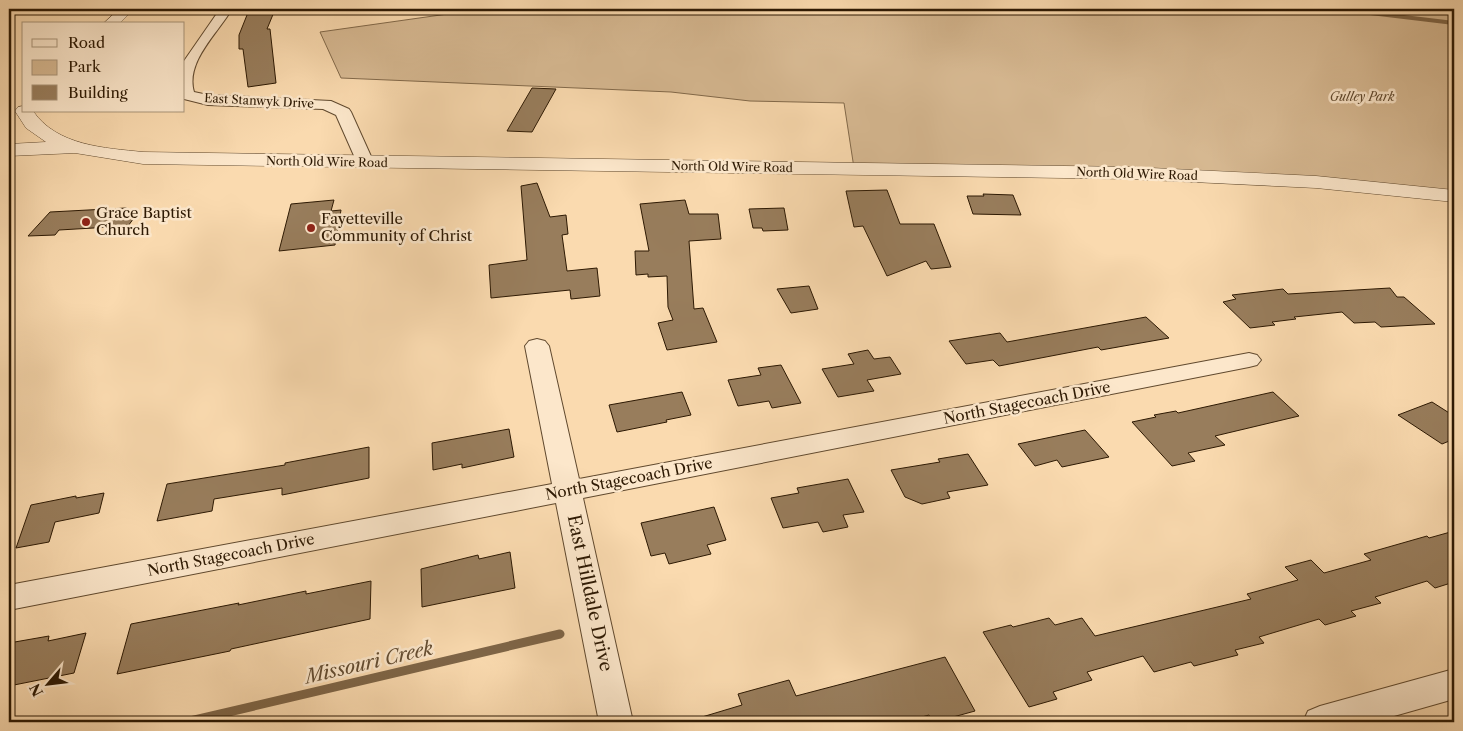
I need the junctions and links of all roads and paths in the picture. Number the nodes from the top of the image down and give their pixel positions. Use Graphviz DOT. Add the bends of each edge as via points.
graph roads {
  1 [pos="127,9"];
  2 [pos="226,9"];
  3 [pos="112,22"];
  4 [pos="185,77"];
  5 [pos="185,86"];
  6 [pos="24,112"];
  7 [pos="42,133"];
  8 [pos="9,141"];
  9 [pos="9,150"];
  10 [pos="90,150"];
  11 [pos="365,163"];
  12 [pos="1454,196"];
  13 [pos="538,346"];
  14 [pos="1249,360"];
  15 [pos="568,490"];
  16 [pos="9,598"];
  17 [pos="1454,684"];
  18 [pos="616,722"];
  19 [pos="1320,722"];
  1 -- 3 [label="street"];
  2 -- 4 [label="street, East Stanwyk Drive" via="188,66"];
  5 -- 11 [label="street, East Stanwyk Drive" via="187,95 208,100 336,107 343,112"];
  6 -- 7 [label="street, North Old Wire Road"];
  7 -- 8 [label="street"];
  7 -- 10 [label="street, North Old Wire Road" via="57,141"];
  9 -- 10 [label="street"];
  10 -- 11 [label="street, North Old Wire Road" via="143,158"];
  11 -- 12 [label="street, North Old Wire Road" via="1130,173 1316,182"];
  13 -- 15 [label="street, East Hilldale Drive"];
  14 -- 15 [label="street, North Stagecoach Drive"];
  15 -- 16 [label="street, North Stagecoach Drive"];
  15 -- 18 [label="street, East Hilldale Drive"];
  17 -- 19 [label="street"];
}
